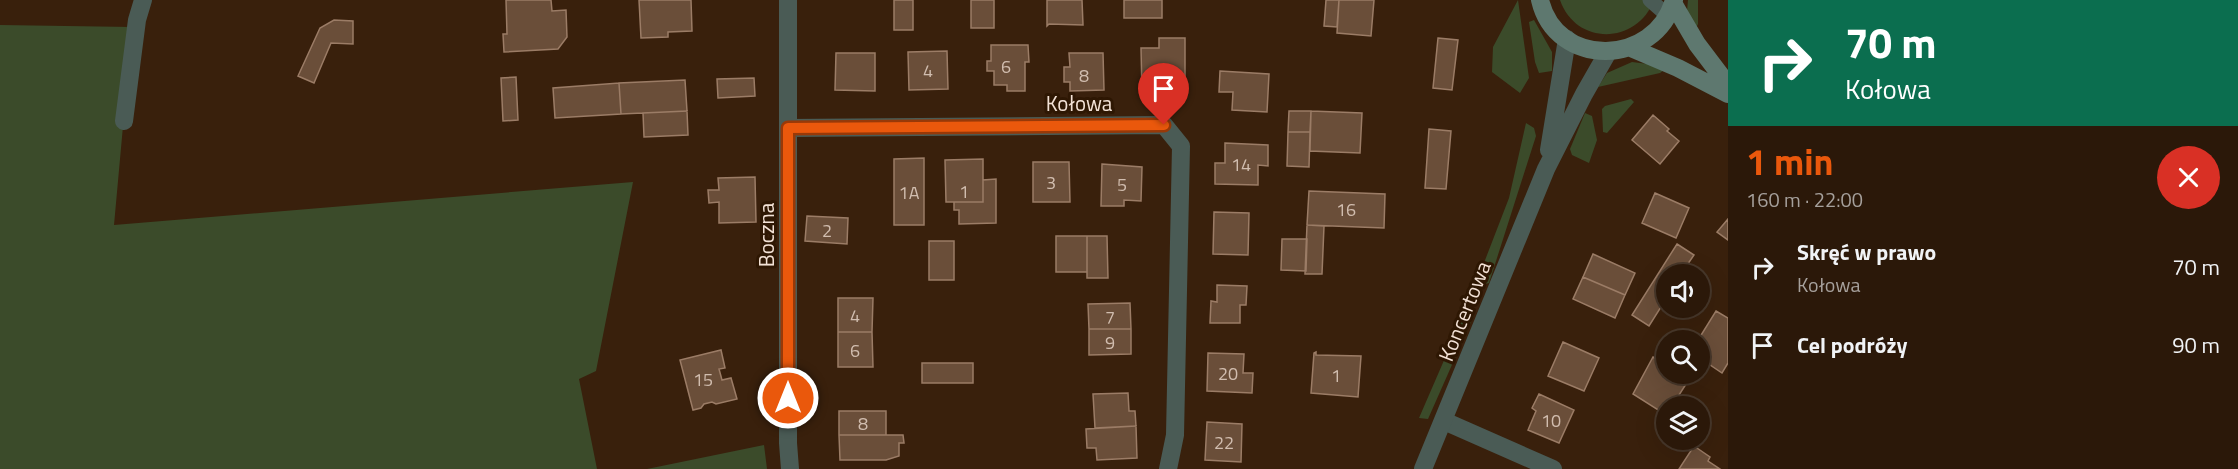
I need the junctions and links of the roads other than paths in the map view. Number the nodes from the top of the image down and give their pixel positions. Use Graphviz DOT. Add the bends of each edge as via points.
graph roads {
  1 [pos="143,0"];
  2 [pos="788,0"];
  3 [pos="1540,0"];
  4 [pos="1650,0"];
  5 [pos="1671,6"];
  6 [pos="1567,39"];
  7 [pos="1631,48"];
  8 [pos="1608,52"];
  9 [pos="1728,85"];
  10 [pos="1728,94"];
  11 [pos="124,121"];
  12 [pos="788,128"];
  13 [pos="1546,169"];
  14 [pos="1444,421"];
  15 [pos="790,469"];
  16 [pos="1168,469"];
  17 [pos="1423,469"];
  18 [pos="1553,469"];
  1 -- 11 [label="street"];
  2 -- 12 [label="street, Boczna"];
  3 -- 6 [label="main road" via="1551,23"];
  4 -- 5 [label="lane"];
  5 -- 7 [label="main road" via="1664,22 1649,38"];
  5 -- 9 [label="main road"];
  6 -- 8 [label="main road" via="1586,49"];
  6 -- 13 [label="street, Koncertowa"];
  7 -- 8 [label="main road"];
  7 -- 10 [label="main road"];
  8 -- 13 [label="street, Koncertowa"];
  12 -- 15 [label="street, Boczna"];
  12 -- 16 [label="street, Kołowa" via="1164,125 1181,146 1174,435"];
  13 -- 14 [label="street, Koncertowa"];
  14 -- 17 [label="street, Koncertowa"];
  14 -- 18 [label="street"];
}
